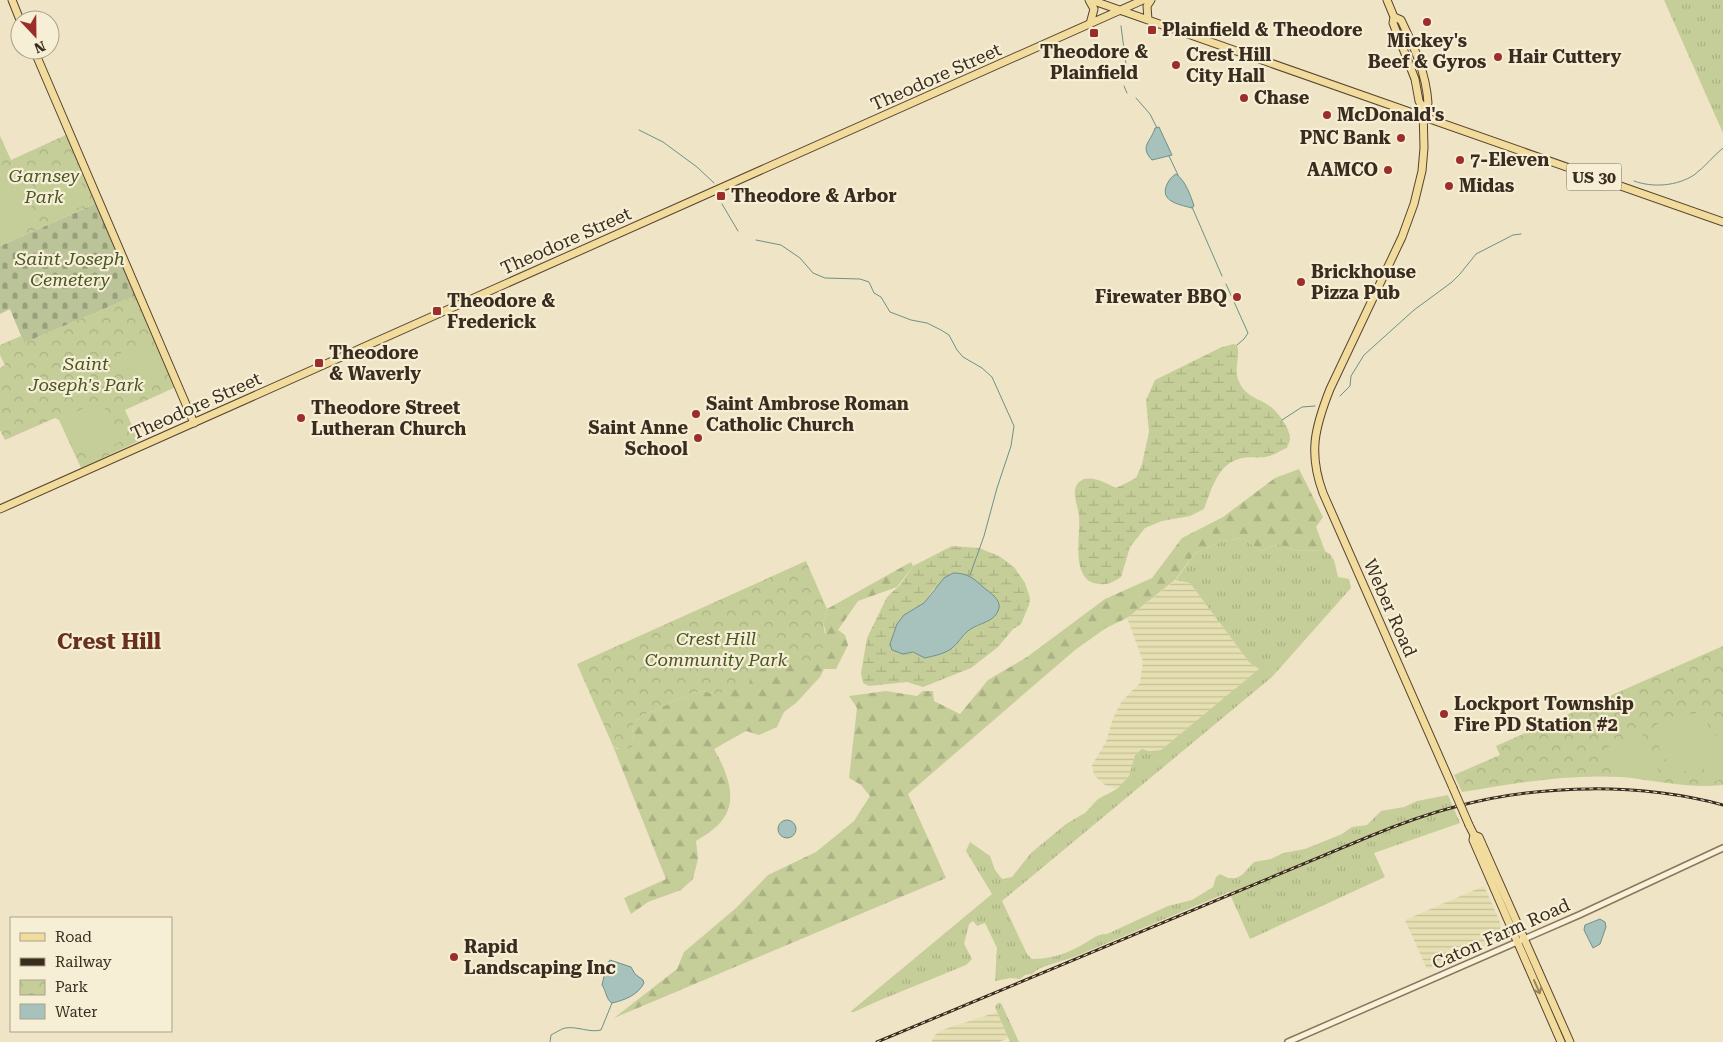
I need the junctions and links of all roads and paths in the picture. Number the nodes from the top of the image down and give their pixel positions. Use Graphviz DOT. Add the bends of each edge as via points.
graph roads {
  1 [pos="1090,0"];
  2 [pos="1144,0"];
  3 [pos="1151,0"];
  4 [pos="1387,0"];
  5 [pos="1120,11"];
  6 [pos="1394,17"];
  7 [pos="1148,20"];
  8 [pos="1090,24"];
  9 [pos="38,60"];
  10 [pos="1424,108"];
  11 [pos="1423,117"];
  12 [pos="1723,222"];
  13 [pos="194,423"];
  14 [pos="0,509"];
  15 [pos="1723,848"];
  16 [pos="1520,941"];
  17 [pos="1288,1042"];
  18 [pos="1561,1042"];
  19 [pos="1570,1042"];
  1 -- 5 [label="main road, US 30"];
  1 -- 8 [label="main road" via="1094,9"];
  2 -- 5 [label="main road, Theodore Street"];
  3 -- 7 [label="main road" via="1147,6"];
  4 -- 6 [label="main road"];
  5 -- 7 [label="main road, US 30"];
  5 -- 8 [label="main road, Theodore Street"];
  6 -- 10 [label="main road" via="1393,23 1415,79 1419,102"];
  6 -- 10 [label="main road, Weber Road" via="1400,20 1420,60 1428,102"];
  7 -- 11 [label="main road, US 30"];
  8 -- 13 [label="main road, Theodore Street"];
  9 -- 13 [label="main road"];
  10 -- 11 [label="main road, Weber Road"];
  11 -- 12 [label="main road, US 30"];
  11 -- 16 [label="main road, Weber Road, bridge" via="1422,170 1414,204 1402,237 1330,389 1315,436 1314,460 1317,477 1469,825 1478,838"];
  13 -- 14 [label="main road, Theodore Street"];
  15 -- 16 [label="street, Caton Farm Road"];
  16 -- 17 [label="street, Caton Farm Road"];
  16 -- 18 [label="main road, Weber Road, one-way"];
  16 -- 19 [label="main road, Weber Road"];
}
